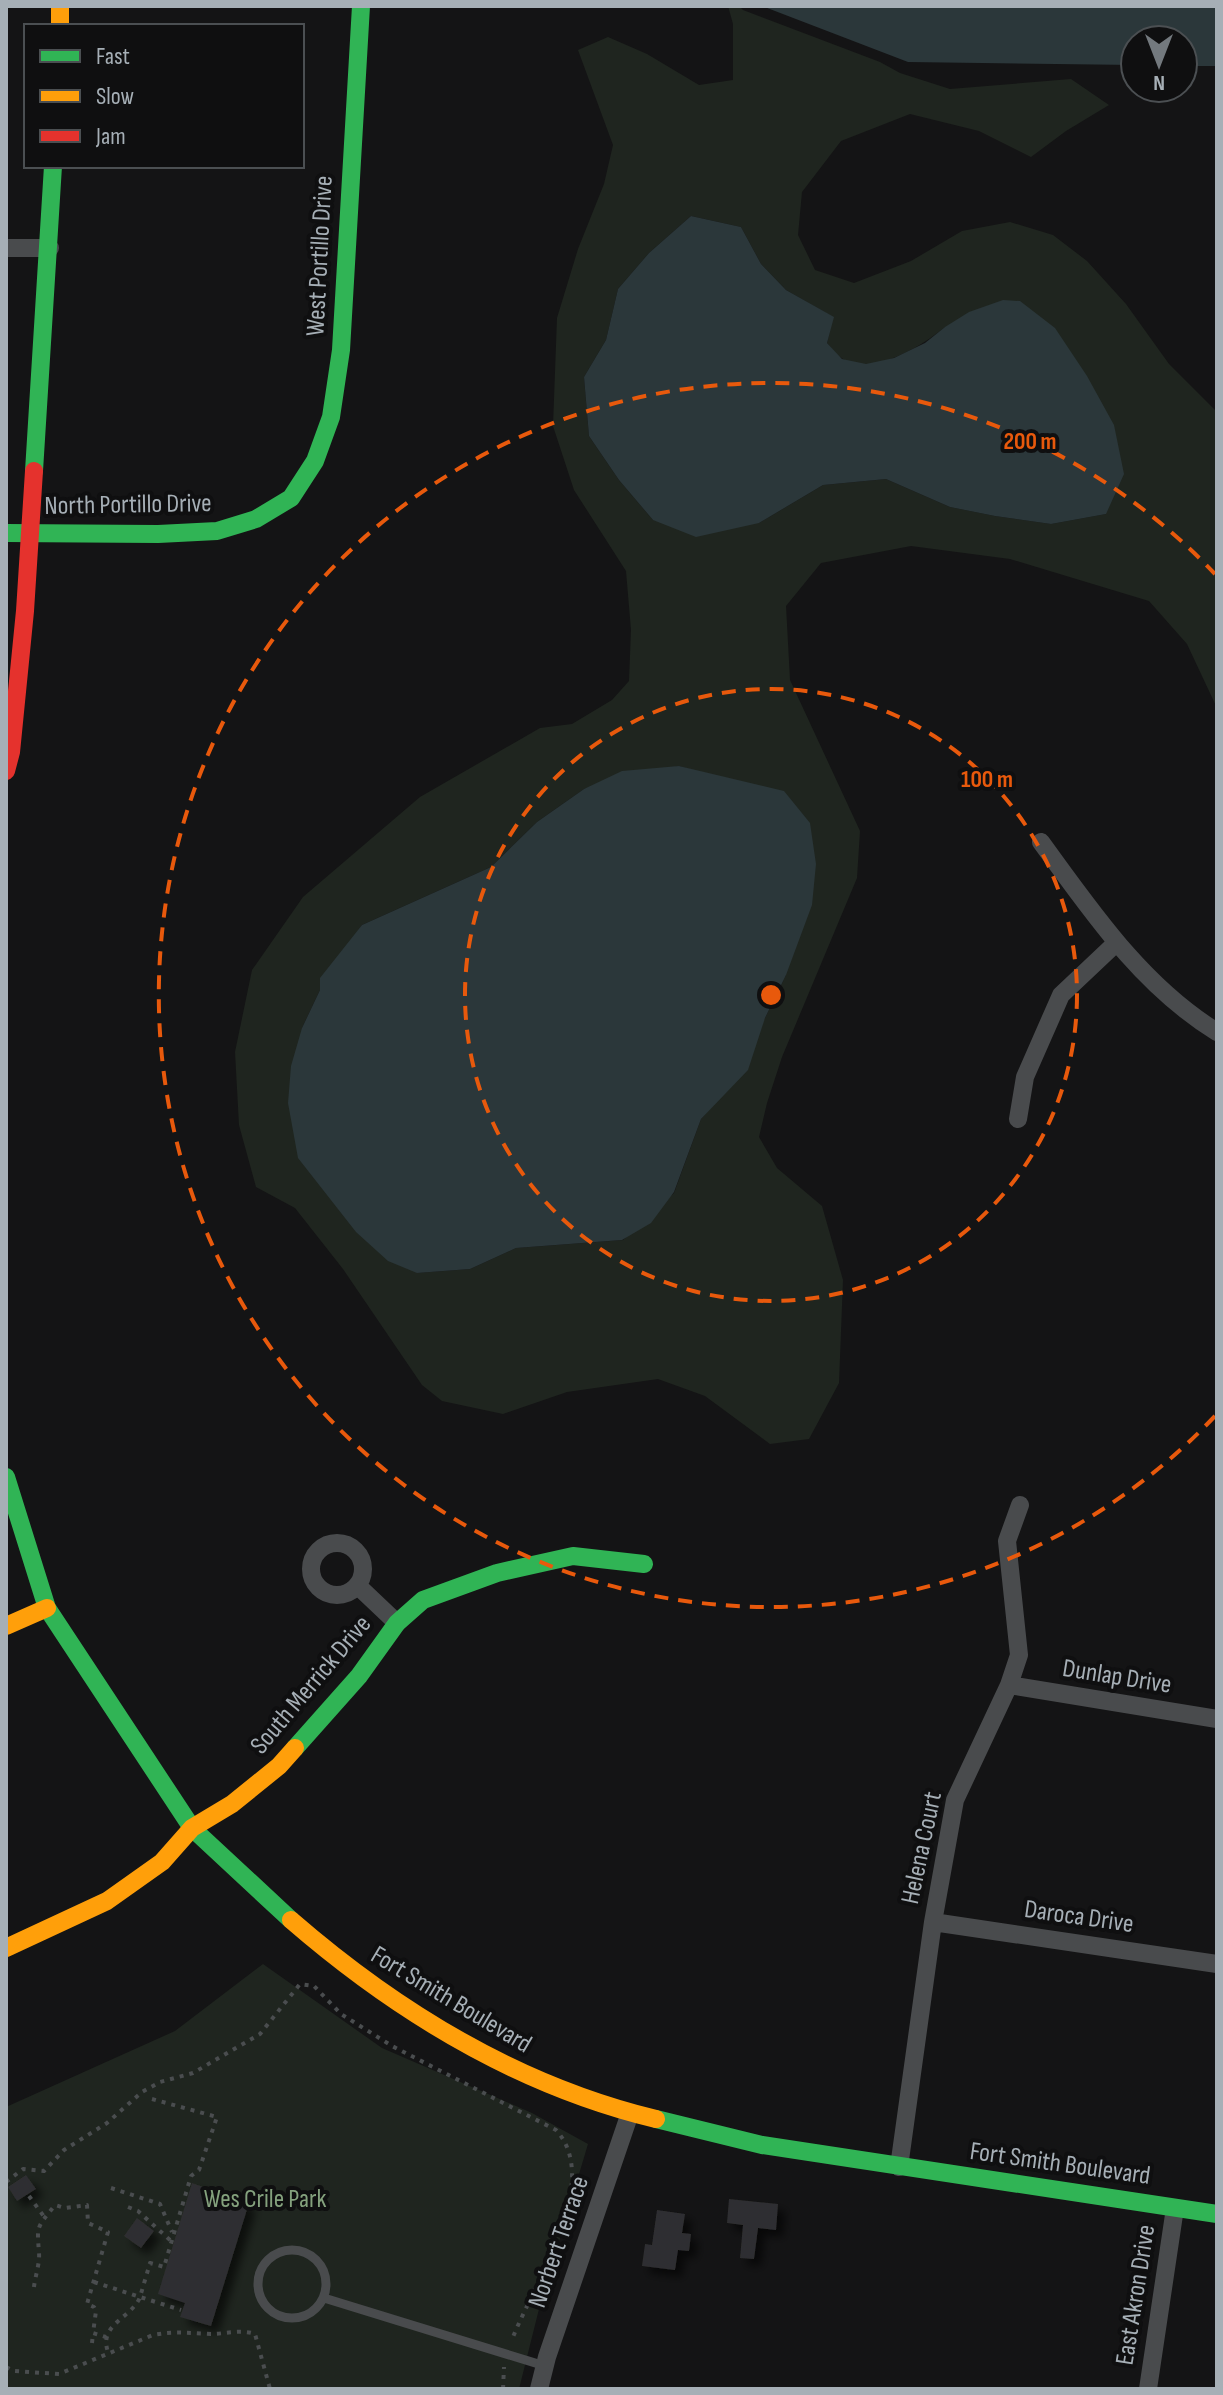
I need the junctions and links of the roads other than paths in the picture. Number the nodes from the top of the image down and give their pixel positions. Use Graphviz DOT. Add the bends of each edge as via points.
graph roads {
  1 [pos="361,6"];
  2 [pos="53,168"];
  3 [pos="6,248"];
  4 [pos="50,248"];
  5 [pos="291,498"];
  6 [pos="6,533"];
  7 [pos="30,533"];
  8 [pos="6,771"];
  9 [pos="1041,842"];
  10 [pos="1115,944"];
  11 [pos="1217,1032"];
  12 [pos="1018,1119"];
  13 [pos="6,1477"];
  14 [pos="1020,1505"];
  15 [pos="644,1564"];
  16 [pos="358,1586"];
  17 [pos="47,1608"];
  18 [pos="397,1623"];
  19 [pos="6,1626"];
  20 [pos="1009,1685"];
  21 [pos="1217,1719"];
  22 [pos="192,1828"];
  23 [pos="933,1922"];
  24 [pos="6,1948"];
  25 [pos="1217,1964"];
  26 [pos="630,2113"];
  27 [pos="899,2167"];
  28 [pos="1175,2208"];
  29 [pos="1217,2214"];
  30 [pos="324,2298"];
  31 [pos="545,2366"];
  32 [pos="539,2389"];
  33 [pos="1148,2389"];
  1 -- 5 [label="street, West Portillo Drive" via="341,350 331,417 315,461"];
  2 -- 4 [label="street"];
  3 -- 4 [label="street"];
  4 -- 7 [label="street"];
  5 -- 7 [label="street, North Portillo Drive" via="256,519 217,531"];
  6 -- 7 [label="street, North Portillo Drive"];
  7 -- 8 [label="street"];
  9 -- 10 [label="street"];
  10 -- 11 [label="street" via="1193,1018"];
  10 -- 12 [label="street" via="1061,995 1025,1077"];
  13 -- 17 [label="street, Fort Smith Boulevard"];
  14 -- 20 [label="street, Helena Court" via="1007,1541 1019,1655"];
  15 -- 18 [label="street, South Merrick Drive" via="573,1556 497,1573 423,1600"];
  16 -- 18 [label="street"];
  17 -- 19 [label="street"];
  17 -- 22 [label="street, Fort Smith Boulevard"];
  18 -- 22 [label="street, South Merrick Drive" via="359,1676 279,1766"];
  20 -- 21 [label="street, Dunlap Drive"];
  20 -- 23 [label="street, Helena Court" via="955,1800"];
  22 -- 24 [label="street, South Merrick Drive" via="162,1862 107,1901"];
  22 -- 26 [label="street, Fort Smith Boulevard" via="266,1899 381,1993 529,2077"];
  23 -- 25 [label="street, Daroca Drive"];
  23 -- 27 [label="street, Helena Court"];
  26 -- 27 [label="street, Fort Smith Boulevard" via="762,2145"];
  26 -- 31 [label="street, Norbert Terrace"];
  27 -- 28 [label="street, Fort Smith Boulevard"];
  28 -- 29 [label="street, Fort Smith Boulevard"];
  28 -- 33 [label="street, East Akron Drive"];
  30 -- 30 [label="lane" via="320,2264 300,2251 277,2254 261,2270 259,2294 280,2316 310,2313"];
  30 -- 31 [label="lane"];
  31 -- 32 [label="street, Norbert Terrace"];
}
